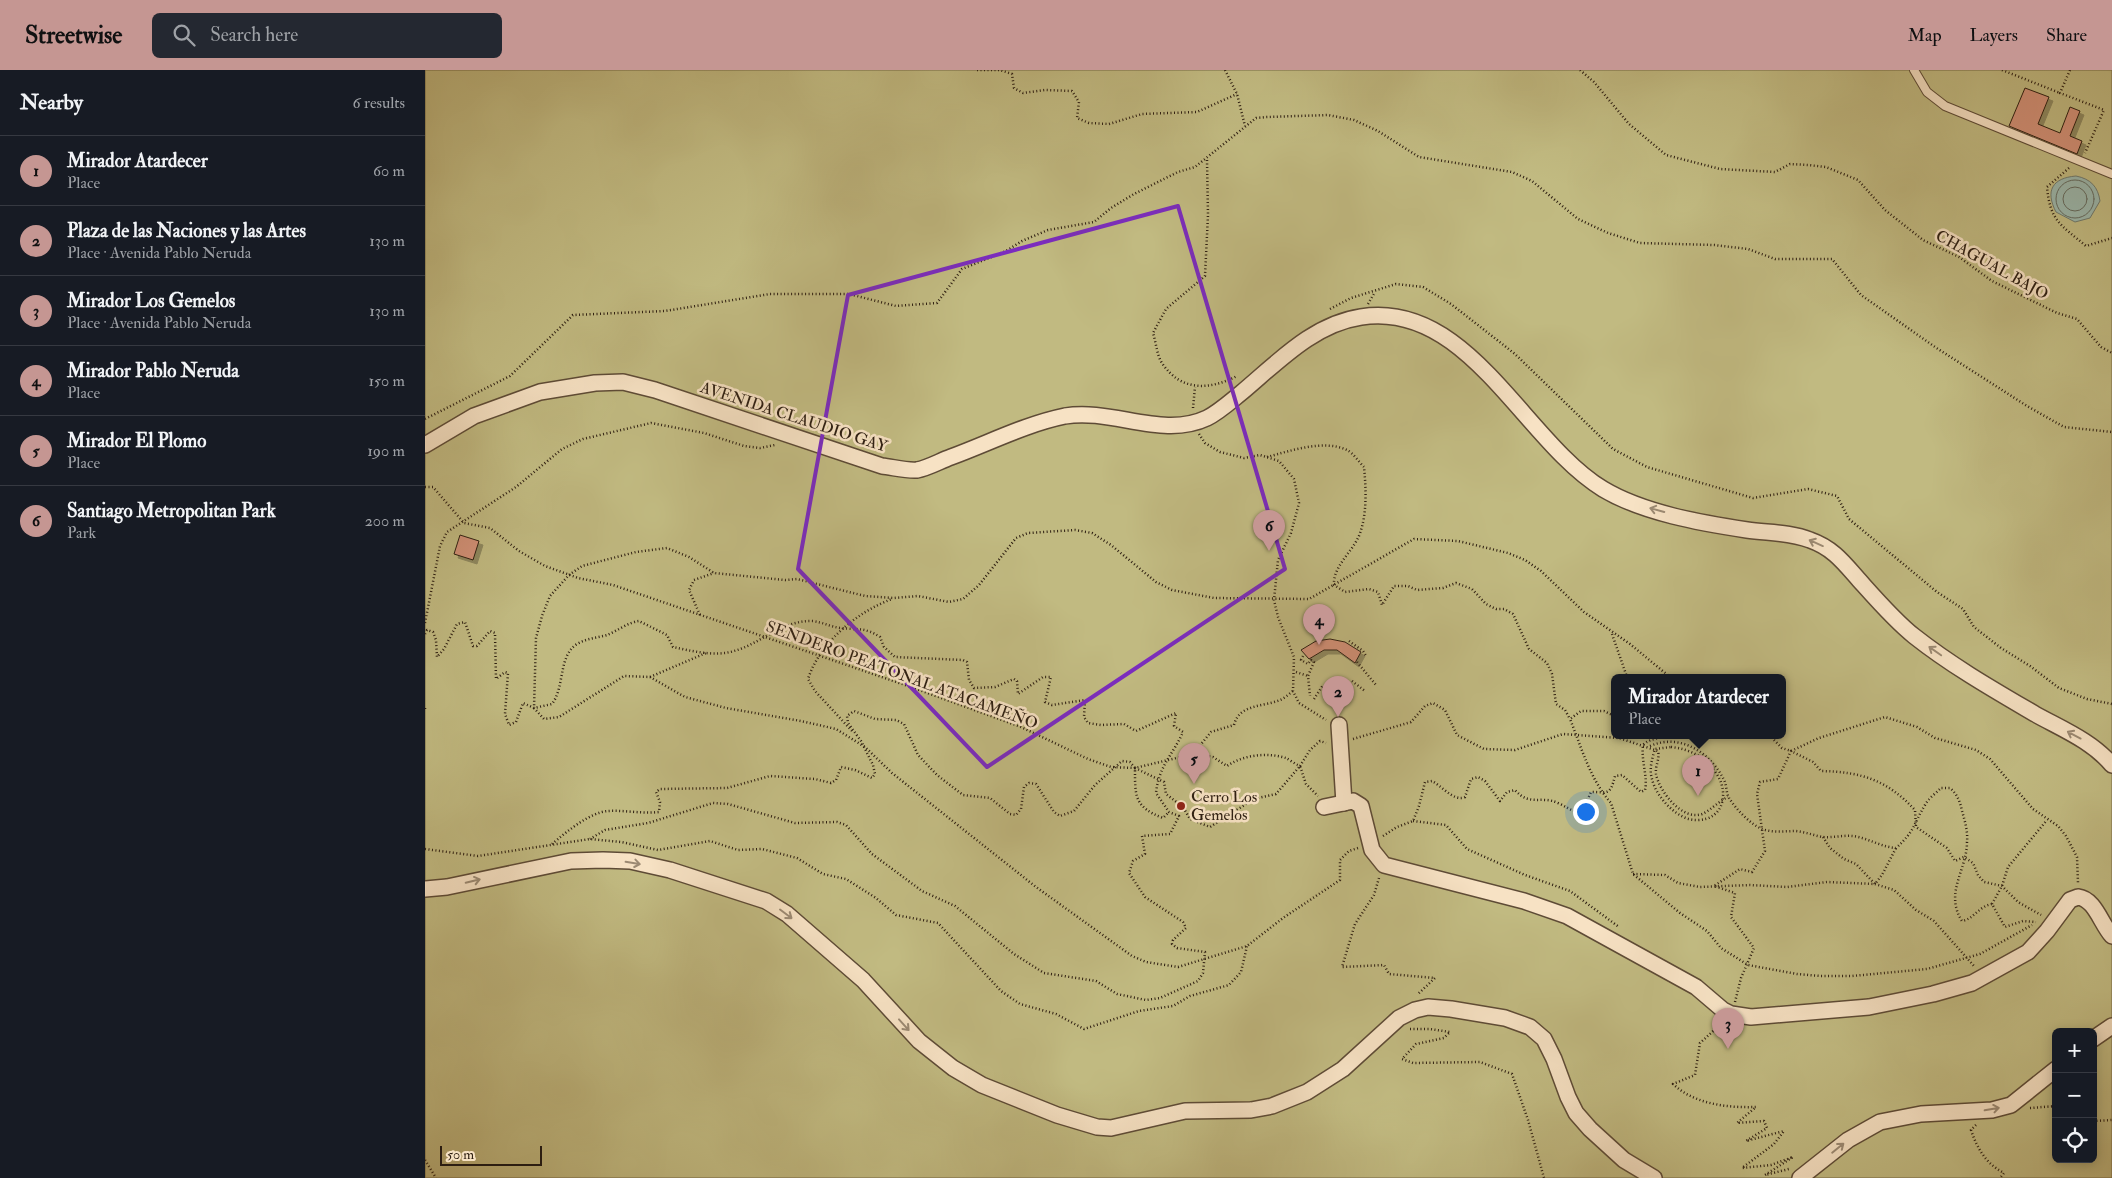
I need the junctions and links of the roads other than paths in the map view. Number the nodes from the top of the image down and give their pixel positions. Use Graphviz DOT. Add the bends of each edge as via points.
graph roads {
  1 [pos="1914,70"];
  2 [pos="2112,174"];
  3 [pos="425,445"];
  4 [pos="1339,725"];
  5 [pos="2112,765"];
  6 [pos="1344,803"];
  7 [pos="1325,807"];
  8 [pos="425,889"];
  9 [pos="2112,936"];
  10 [pos="2112,1026"];
  11 [pos="2097,1035"];
  12 [pos="2052,1072"];
  13 [pos="1796,1173"];
  14 [pos="1654,1178"];
  1 -- 2 [label="lane" via="1927,92 1945,106"];
  5 -- 3 [label="street, AVENIDA CLAUDIO GAY, one-way" via="2096,747 1986,686 1912,635 1843,559 1825,546 1778,532 1706,523 1640,505 1605,490 1562,457 1464,350 1443,335 1403,318 1387,315 1359,317 1319,333 1299,344 1207,418 1181,426 1091,414 1067,416 1029,426 916,470 882,466 623,382 540,392 482,413"];
  4 -- 6 [label="street"];
  6 -- 7 [label="street"];
  6 -- 9 [label="street" via="1353,801 1361,806 1370,843 1376,858 1384,865 1524,901 1567,916 1696,987 1740,1016 1854,1009 1954,989 2027,952 2039,942 2052,917 2078,897 2091,904"];
  8 -- 14 [label="street, one-way" via="571,861 603,860 670,870 766,900 787,914 863,980 919,1041 953,1068 982,1085 1097,1127 1111,1128 1185,1111 1251,1110 1272,1106 1307,1092 1343,1069 1399,1018 1415,1010 1428,1007 1451,1009 1505,1018 1530,1027 1543,1039 1568,1098 1590,1130 1624,1160"];
  10 -- 11 [label="street"];
  13 -- 12 [label="street, one-way" via="1880,1122 1921,1114 1992,1110 2011,1105"];
}
